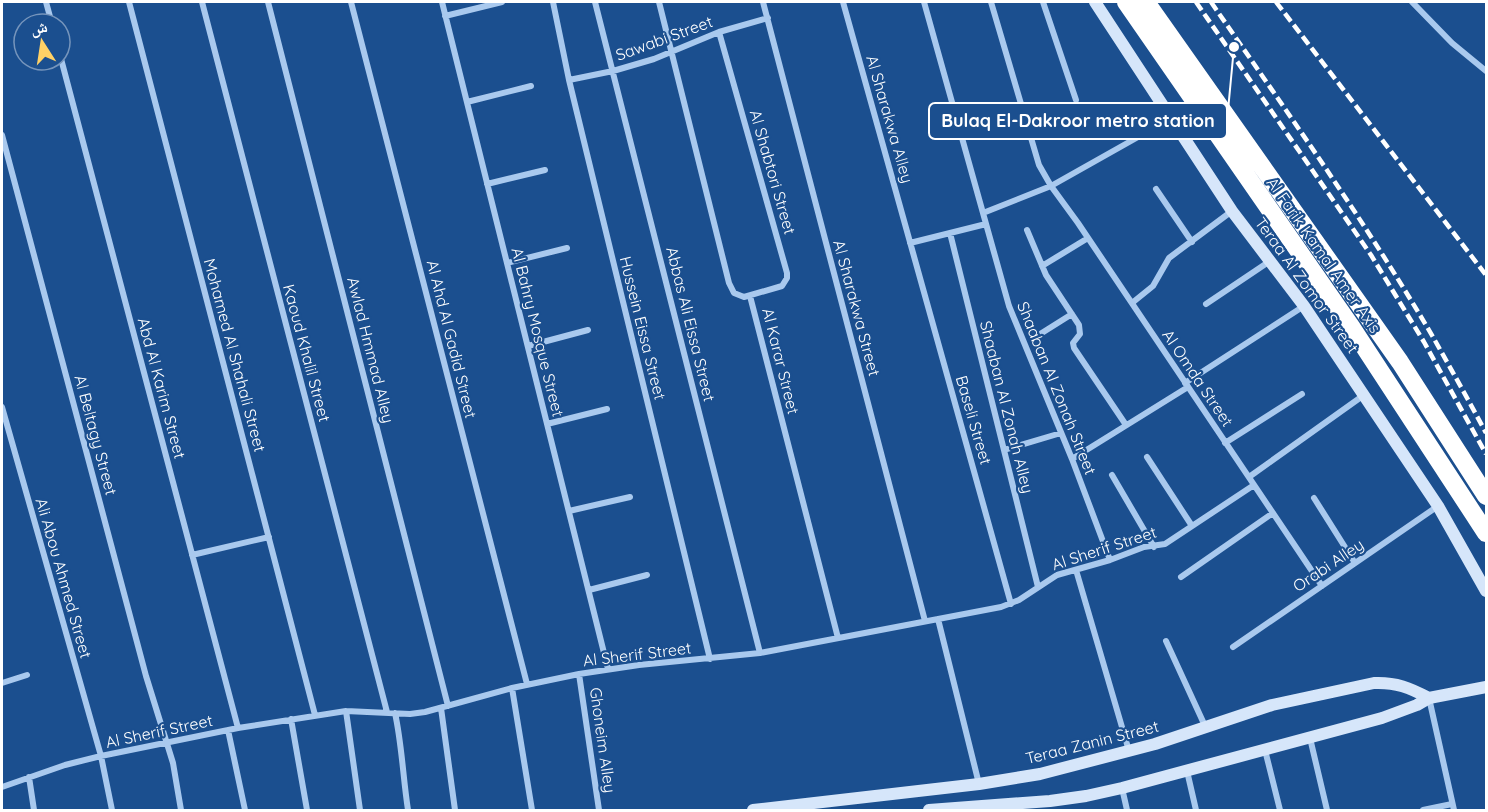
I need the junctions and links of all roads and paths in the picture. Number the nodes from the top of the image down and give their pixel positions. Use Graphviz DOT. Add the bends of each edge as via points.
graph roads {
  1 [pos="129,2"];
  2 [pos="202,2"];
  3 [pos="268,2"];
  4 [pos="351,2"];
  5 [pos="442,2"];
  6 [pos="502,2"];
  7 [pos="553,2"];
  8 [pos="595,2"];
  9 [pos="659,2"];
  10 [pos="763,2"];
  11 [pos="843,2"];
  12 [pos="924,2"];
  13 [pos="991,2"];
  14 [pos="1043,2"];
  15 [pos="1095,2"];
  16 [pos="1126,2"];
  17 [pos="1146,2"];
  18 [pos="1412,2"];
  19 [pos="445,15"];
  20 [pos="768,18"];
  21 [pos="719,32"];
  22 [pos="672,52"];
  23 [pos="613,71"];
  24 [pos="1486,71"];
  25 [pos="64,72"];
  26 [pos="569,80"];
  27 [pos="531,86"];
  28 [pos="1076,100"];
  29 [pos="467,102"];
  30 [pos="1170,119"];
  31 [pos="2,135"];
  32 [pos="545,170"];
  33 [pos="487,184"];
  34 [pos="1051,186"];
  35 [pos="1156,189"];
  36 [pos="1232,211"];
  37 [pos="983,213"];
  38 [pos="986,224"];
  39 [pos="1027,230"];
  40 [pos="950,233"];
  41 [pos="1088,238"];
  42 [pos="1192,242"];
  43 [pos="910,243"];
  44 [pos="567,248"];
  45 [pos="1271,261"];
  46 [pos="507,263"];
  47 [pos="1042,266"];
  48 [pos="750,296"];
  49 [pos="1132,303"];
  50 [pos="1206,304"];
  51 [pos="1304,306"];
  52 [pos="1072,314"];
  53 [pos="588,330"];
  54 [pos="1036,336"];
  55 [pos="528,346"];
  56 [pos="1187,385"];
  57 [pos="1302,394"];
  58 [pos="1364,395"];
  59 [pos="2,407"];
  60 [pos="607,410"];
  61 [pos="547,424"];
  62 [pos="1126,425"];
  63 [pos="1061,434"];
  64 [pos="1225,442"];
  65 [pos="1004,450"];
  66 [pos="1147,457"];
  67 [pos="1072,459"];
  68 [pos="1112,475"];
  69 [pos="1249,477"];
  70 [pos="1254,485"];
  71 [pos="1486,496"];
  72 [pos="630,497"];
  73 [pos="1314,498"];
  74 [pos="1438,506"];
  75 [pos="569,511"];
  76 [pos="1273,513"];
  77 [pos="1192,526"];
  78 [pos="1486,533"];
  79 [pos="269,537"];
  80 [pos="1154,547"];
  81 [pos="192,555"];
  82 [pos="1110,561"];
  83 [pos="1356,563"];
  84 [pos="1076,570"];
  85 [pos="647,575"];
  86 [pos="1181,577"];
  87 [pos="1322,586"];
  88 [pos="1038,587"];
  89 [pos="588,590"];
  90 [pos="1486,591"];
  91 [pos="1011,604"];
  92 [pos="938,619"];
  93 [pos="925,621"];
  94 [pos="838,639"];
  95 [pos="1166,641"];
  96 [pos="1233,647"];
  97 [pos="760,653"];
  98 [pos="710,659"];
  99 [pos="608,669"];
  100 [pos="579,674"];
  101 [pos="27,675"];
  102 [pos="2,683"];
  103 [pos="527,684"];
  104 [pos="1486,687"];
  105 [pos="512,688"];
  106 [pos="1429,698"];
  107 [pos="445,707"];
  108 [pos="346,711"];
  109 [pos="387,712"];
  110 [pos="395,713"];
  111 [pos="315,715"];
  112 [pos="291,719"];
  113 [pos="1205,726"];
  114 [pos="238,728"];
  115 [pos="228,730"];
  116 [pos="1310,738"];
  117 [pos="167,742"];
  118 [pos="1265,750"];
  119 [pos="1129,752"];
  120 [pos="101,756"];
  121 [pos="1187,771"];
  122 [pos="29,777"];
  123 [pos="979,784"];
  124 [pos="2,787"];
  125 [pos="1122,788"];
  126 [pos="1051,806"];
  127 [pos="1453,807"];
  128 [pos="979,809"];
  129 [pos="34,810"];
  130 [pos="112,810"];
  131 [pos="181,810"];
  132 [pos="245,810"];
  133 [pos="307,810"];
  134 [pos="360,810"];
  135 [pos="408,810"];
  136 [pos="455,810"];
  137 [pos="532,810"];
  138 [pos="599,810"];
  139 [pos="753,810"];
  140 [pos="929,810"];
  141 [pos="1127,810"];
  142 [pos="1196,810"];
  143 [pos="1280,810"];
  144 [pos="1326,810"];
  145 [pos="1423,810"];
  1 -- 79 [label="street, Mohamed Al Shahali Street"];
  2 -- 109 [label="street, Kaoud Khalil Street"];
  3 -- 107 [label="street, Awlad Hmmad Alley"];
  4 -- 103 [label="street, Al Ahd Al Gadid Street"];
  5 -- 19 [label="street, Al Bahry Mosque Street"];
  6 -- 19 [label="street"];
  7 -- 26 [label="street, Hussein Eissa Street"];
  8 -- 23 [label="street, Abbas Ali Eissa Street"];
  9 -- 22 [label="street, Al Karar Street"];
  10 -- 20 [label="street, Al Sharakwa Street"];
  11 -- 43 [label="street, Al Sharakwa Alley"];
  12 -- 37 [label="street, Shaaban Al Zonah Street"];
  13 -- 34 [label="street, Al Omda Street" via="1039,165"];
  14 -- 28 [label="street"];
  15 -- 30 [label="street, Teraa Al Zomor Street"];
  16 -- 78 [label="highway, Al Farik Kamal Amer Axis" via="1364,346"];
  17 -- 71 [label="highway, Al Farik Kamal Amer Axis" via="1400,362"];
  18 -- 24 [label="street"];
  19 -- 29 [label="street, Al Bahry Mosque Street"];
  20 -- 21 [label="street, Sawabi Street"];
  20 -- 93 [label="street, Al Sharakwa Street"];
  21 -- 22 [label="street, Sawabi Street"];
  21 -- 48 [label="street, Al Shabtori Street" via="787,273 782,286"];
  22 -- 23 [label="street, Sawabi Street"];
  22 -- 48 [label="street, Al Karar Street" via="729,283 734,293"];
  23 -- 26 [label="street, Sawabi Street"];
  23 -- 97 [label="street, Abbas Ali Eissa Street"];
  25 -- 81 [label="street, Abd Al Karim Street"];
  26 -- 98 [label="street, Hussein Eissa Street"];
  27 -- 29 [label="street"];
  29 -- 33 [label="street, Al Bahry Mosque Street"];
  30 -- 34 [label="street"];
  30 -- 36 [label="street, Teraa Al Zomor Street"];
  31 -- 117 [label="street, Al Beltagy Street"];
  32 -- 33 [label="street"];
  33 -- 46 [label="street, Al Bahry Mosque Street"];
  34 -- 37 [label="street"];
  34 -- 41 [label="street, Al Omda Street"];
  35 -- 42 [label="street"];
  36 -- 42 [label="street"];
  36 -- 45 [label="street, Teraa Al Zomor Street"];
  37 -- 38 [label="street, Shaaban Al Zonah Street"];
  38 -- 40 [label="street"];
  38 -- 63 [label="street, Shaaban Al Zonah Street" via="1016,325"];
  39 -- 47 [label="street"];
  40 -- 43 [label="street"];
  40 -- 65 [label="street, Shaaban Al Zonah Alley"];
  41 -- 47 [label="street"];
  41 -- 49 [label="street, Al Omda Street"];
  42 -- 49 [label="street" via="1169,258 1153,286"];
  43 -- 91 [label="street, Baseli Street"];
  44 -- 46 [label="street"];
  45 -- 50 [label="street"];
  45 -- 51 [label="street, Teraa Al Zomor Street"];
  46 -- 55 [label="street, Al Bahry Mosque Street"];
  47 -- 52 [label="street"];
  48 -- 94 [label="street, Al Karar Street"];
  49 -- 56 [label="street, Al Omda Street"];
  51 -- 56 [label="street"];
  51 -- 58 [label="street, Teraa Al Zomor Street"];
  52 -- 54 [label="street"];
  52 -- 62 [label="street" via="1080,328 1074,348"];
  53 -- 55 [label="street"];
  55 -- 61 [label="street, Al Bahry Mosque Street"];
  56 -- 62 [label="street"];
  56 -- 64 [label="street, Al Omda Street"];
  57 -- 64 [label="street"];
  58 -- 69 [label="street"];
  58 -- 74 [label="street, Teraa Al Zomor Street"];
  59 -- 120 [label="street, Ali Abou Ahmed Street"];
  60 -- 61 [label="street"];
  61 -- 75 [label="street, Al Bahry Mosque Street"];
  62 -- 67 [label="street"];
  63 -- 65 [label="street"];
  63 -- 67 [label="street, Shaaban Al Zonah Street"];
  64 -- 69 [label="street, Al Omda Street"];
  65 -- 88 [label="street, Shaaban Al Zonah Alley"];
  66 -- 77 [label="street"];
  67 -- 82 [label="street, Shaaban Al Zonah Street"];
  68 -- 80 [label="street"];
  69 -- 70 [label="street, Al Omda Street"];
  70 -- 76 [label="street, Al Omda Street"];
  70 -- 77 [label="street, Al Sherif Street"];
  72 -- 75 [label="street"];
  73 -- 83 [label="street"];
  74 -- 83 [label="street, Orabi Alley"];
  74 -- 90 [label="street, Teraa Al Zomor Street"];
  75 -- 89 [label="street, Al Bahry Mosque Street"];
  76 -- 86 [label="street"];
  76 -- 87 [label="street, Al Omda Street"];
  77 -- 80 [label="street, Al Sherif Street"];
  79 -- 81 [label="street"];
  79 -- 111 [label="street, Mohamed Al Shahali Street"];
  80 -- 82 [label="street, Al Sherif Street" via="1144,547"];
  81 -- 114 [label="street, Abd Al Karim Street"];
  82 -- 84 [label="street, Al Sherif Street"];
  83 -- 87 [label="street, Orabi Alley"];
  84 -- 88 [label="street, Al Sherif Street" via="1057,575"];
  84 -- 119 [label="street"];
  85 -- 89 [label="street"];
  87 -- 96 [label="street, Orabi Alley"];
  88 -- 91 [label="street, Al Sherif Street"];
  89 -- 99 [label="street, Al Bahry Mosque Street"];
  91 -- 92 [label="street, Al Sherif Street"];
  92 -- 93 [label="street, Al Sherif Street"];
  92 -- 123 [label="street"];
  93 -- 94 [label="street, Al Sherif Street"];
  94 -- 97 [label="street, Al Sherif Street"];
  95 -- 113 [label="street"];
  97 -- 98 [label="street, Al Sherif Street"];
  98 -- 99 [label="street, Al Sherif Street"];
  99 -- 100 [label="street, Al Sherif Street"];
  100 -- 103 [label="street, Al Sherif Street"];
  100 -- 138 [label="street, Ghoneim Alley"];
  101 -- 102 [label="street"];
  103 -- 105 [label="street, Al Sherif Street"];
  104 -- 106 [label="street"];
  105 -- 107 [label="street, Al Sherif Street"];
  105 -- 137 [label="street"];
  106 -- 113 [label="street, Teraa Zanin Street" via="1407,686 1374,683 1272,705"];
  106 -- 116 [label="street" via="1382,718"];
  106 -- 127 [label="street"];
  107 -- 110 [label="street, Al Sherif Street"];
  107 -- 136 [label="street, Awlad Hmmad Alley"];
  108 -- 109 [label="street, Al Sherif Street"];
  108 -- 111 [label="street, Al Sherif Street"];
  108 -- 134 [label="street"];
  109 -- 110 [label="street, Al Sherif Street"];
  110 -- 135 [label="street"];
  111 -- 112 [label="street, Al Sherif Street"];
  112 -- 114 [label="street, Al Sherif Street"];
  112 -- 133 [label="street"];
  113 -- 119 [label="street, Teraa Zanin Street"];
  114 -- 115 [label="street, Al Sherif Street"];
  115 -- 117 [label="street, Al Sherif Street"];
  115 -- 132 [label="street"];
  116 -- 118 [label="street"];
  116 -- 144 [label="street"];
  117 -- 120 [label="street, Al Sherif Street"];
  117 -- 131 [label="street, Al Beltagy Street"];
  118 -- 121 [label="street"];
  118 -- 143 [label="street"];
  119 -- 123 [label="street, Teraa Zanin Street"];
  120 -- 122 [label="street, Al Sherif Street"];
  120 -- 130 [label="street, Ali Abou Ahmed Street"];
  121 -- 125 [label="street"];
  121 -- 142 [label="street"];
  122 -- 124 [label="street, Al Sherif Street"];
  122 -- 129 [label="street"];
  123 -- 139 [label="street, Teraa Zanin Street"];
  125 -- 126 [label="street"];
  125 -- 141 [label="street"];
  126 -- 128 [label="street"];
  127 -- 145 [label="street"];
  128 -- 140 [label="street"];
}
